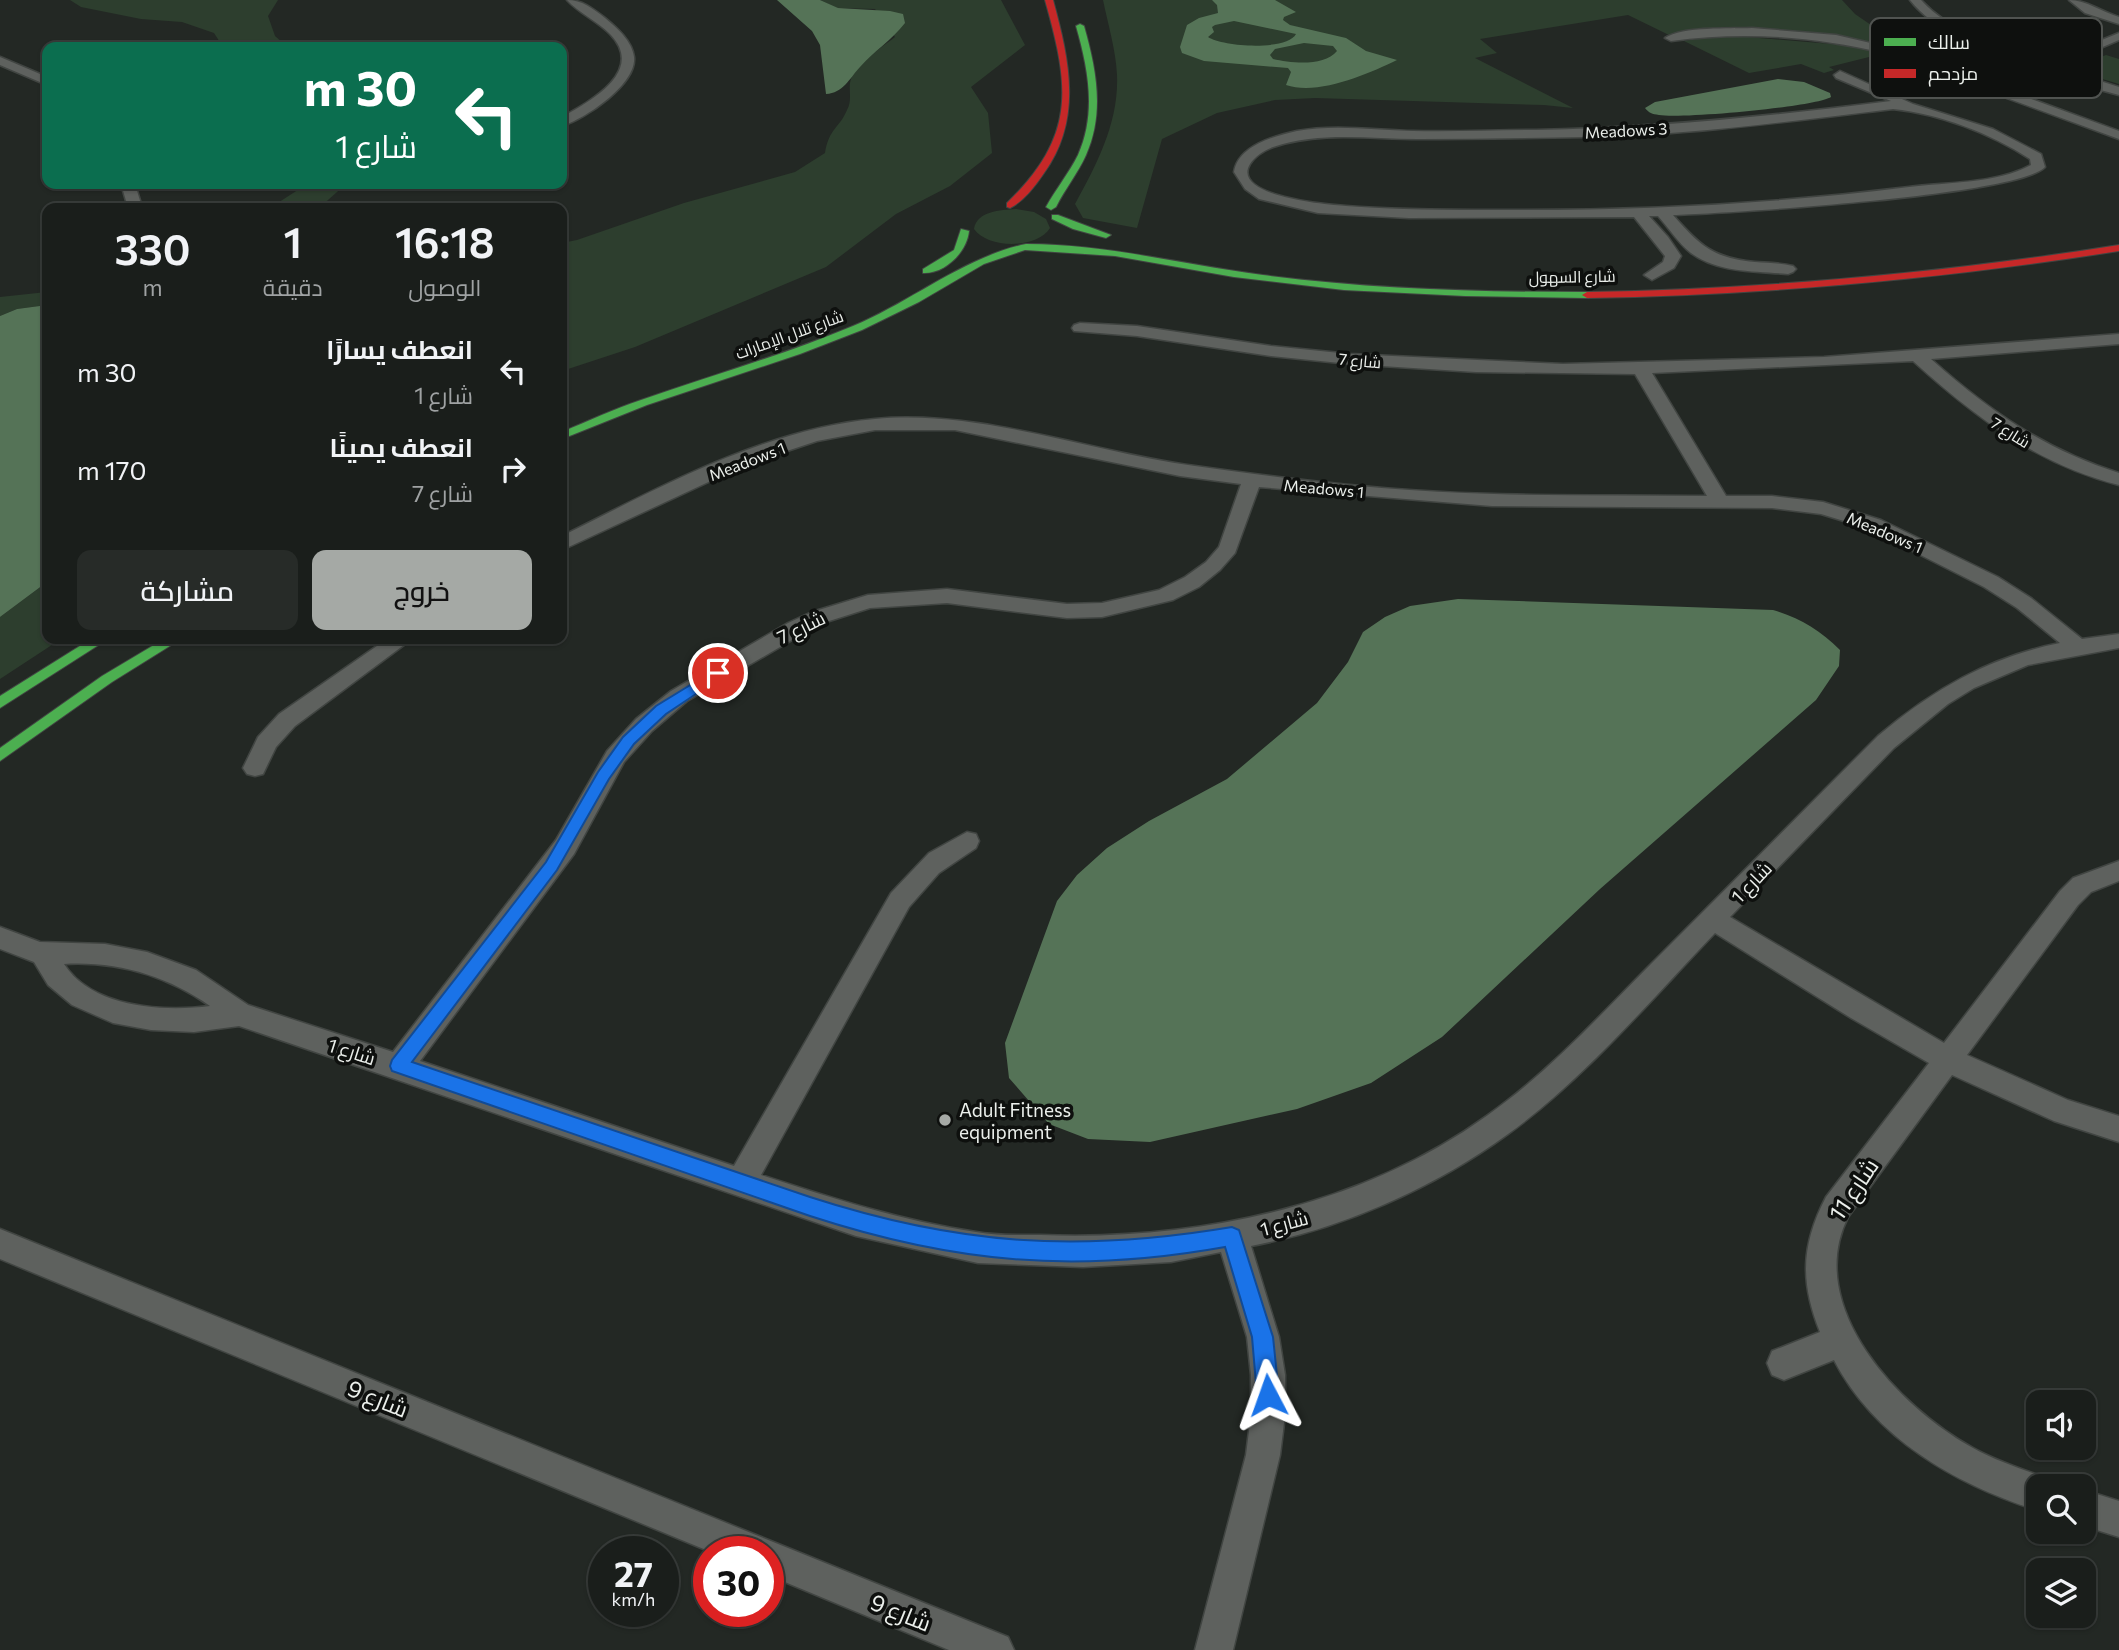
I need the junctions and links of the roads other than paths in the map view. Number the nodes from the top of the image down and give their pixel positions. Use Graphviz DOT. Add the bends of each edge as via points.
graph roads {
  1 [pos="572,0"];
  2 [pos="1048,0"];
  3 [pos="1915,0"];
  4 [pos="2074,0"];
  5 [pos="1075,9"];
  6 [pos="1933,18"];
  7 [pos="2119,21"];
  8 [pos="2119,36"];
  9 [pos="1671,38"];
  10 [pos="2102,43"];
  11 [pos="1870,46"];
  12 [pos="0,61"];
  13 [pos="1840,75"];
  14 [pos="42,79"];
  15 [pos="2102,85"];
  16 [pos="1870,88"];
  17 [pos="2119,91"];
  18 [pos="1893,98"];
  19 [pos="2018,98"];
  20 [pos="1911,106"];
  21 [pos="567,119"];
  22 [pos="2119,135"];
  23 [pos="1664,213"];
  24 [pos="974,214"];
  25 [pos="1639,214"];
  26 [pos="1052,216"];
  27 [pos="975,239"];
  28 [pos="1024,247"];
  29 [pos="1178,247"];
  30 [pos="2119,248"];
  31 [pos="1697,249"];
  32 [pos="1672,251"];
  33 [pos="1795,268"];
  34 [pos="1707,273"];
  35 [pos="1679,274"];
  36 [pos="1645,275"];
  37 [pos="914,278"];
  38 [pos="1080,328"];
  39 [pos="2119,339"];
  40 [pos="1919,357"];
  41 [pos="1641,369"];
  42 [pos="567,434"];
  43 [pos="2119,479"];
  44 [pos="1252,481"];
  45 [pos="1720,502"];
  46 [pos="567,542"];
  47 [pos="2119,641"];
  48 [pos="93,644"];
  49 [pos="166,644"];
  50 [pos="394,644"];
  51 [pos="2077,646"];
  52 [pos="0,703"];
  53 [pos="0,756"];
  54 [pos="255,768"];
  55 [pos="967,841"];
  56 [pos="2119,872"];
  57 [pos="1714,920"];
  58 [pos="0,938"];
  59 [pos="43,953"];
  60 [pos="239,1014"];
  61 [pos="1948,1061"];
  62 [pos="399,1066"];
  63 [pos="2119,1129"];
  64 [pos="740,1184"];
  65 [pos="1232,1236"];
  66 [pos="0,1244"];
  67 [pos="1841,1341"];
  68 [pos="1784,1363"];
  69 [pos="2026,1488"];
  70 [pos="2096,1511"];
  71 [pos="2119,1518"];
  72 [pos="716,1536"];
  73 [pos="784,1564"];
  74 [pos="995,1650"];
  75 [pos="1214,1650"];
  1 -- 21 [label="street" via="614,34 625,47 628,63 605,96"];
  2 -- 26 [label="main road" via="1065,74 1065,127 1036,184 1003,206 1032,207"];
  3 -- 6 [label="street"];
  4 -- 7 [label="street" via="2089,11"];
  5 -- 26 [label="main road" via="1090,72 1092,127 1051,205"];
  8 -- 10 [label="street"];
  9 -- 11 [label="street" via="1746,32"];
  12 -- 14 [label="street"];
  13 -- 16 [label="street"];
  15 -- 17 [label="street"];
  18 -- 20 [label="street"];
  19 -- 22 [label="street"];
  20 -- 23 [label="street, Meadows 3" via="2019,146 2036,157 2038,167 2024,174 1908,192"];
  20 -- 25 [label="street, Meadows 3" via="1592,133 1320,132 1260,147 1242,163 1241,172 1252,190 1296,205 1452,214"];
  23 -- 25 [label="street, Meadows 3"];
  23 -- 31 [label="street"];
  24 -- 27 [label="main road" via="967,219"];
  25 -- 32 [label="street"];
  26 -- 28 [label="main road" via="1058,223 1055,235"];
  26 -- 29 [label="main road" via="1088,231"];
  27 -- 28 [label="main road"];
  27 -- 37 [label="main road" via="965,239 956,254"];
  28 -- 30 [label="main road, شارع السهول" via="1078,247 1228,273 1352,287 1532,294 1870,281"];
  28 -- 42 [label="main road, شارع تلال الإمارات" via="981,262 858,327"];
  31 -- 32 [label="street"];
  31 -- 33 [label="street" via="1734,263"];
  32 -- 36 [label="street" via="1669,265"];
  33 -- 34 [label="main road"];
  35 -- 36 [label="main road"];
  38 -- 41 [label="street, شارع 7" via="1132,330 1387,362"];
  39 -- 40 [label="street, شارع 7"];
  40 -- 41 [label="street, شارع 7"];
  40 -- 43 [label="street, شارع 7" via="2010,434 2073,464"];
  41 -- 45 [label="street"];
  44 -- 45 [label="street, Meadows 1" via="1492,500"];
  44 -- 46 [label="street, Meadows 1" via="955,425 884,424 782,446"];
  44 -- 62 [label="street, شارع 7" via="1228,549 1192,582 1166,595 1102,610 1067,611 947,596 868,602 796,628 679,696 644,725 615,758 565,847"];
  45 -- 51 [label="street, Meadows 1" via="1797,504 1874,524 1991,582"];
  47 -- 51 [label="street, شارع 1"];
  48 -- 52 [label="main road"];
  49 -- 53 [label="main road" via="107,679"];
  50 -- 54 [label="street" via="287,720 266,743"];
  51 -- 57 [label="street, شارع 1" via="1992,670 1923,708"];
  55 -- 64 [label="street" via="922,872 900,900"];
  56 -- 61 [label="street, شارع 11" via="2082,885 2069,898"];
  57 -- 61 [label="street"];
  57 -- 65 [label="street, شارع 1" via="1562,1072 1466,1146 1355,1201"];
  58 -- 59 [label="street"];
  59 -- 60 [label="street" via="109,955 157,964 216,993"];
  59 -- 60 [label="street" via="58,977 82,997 113,1011 194,1020"];
  60 -- 62 [label="street, شارع 1"];
  61 -- 63 [label="street" via="2043,1104"];
  61 -- 67 [label="street, شارع 11" via="1837,1208 1824,1234 1820,1266 1826,1302"];
  62 -- 64 [label="street, شارع 1"];
  64 -- 65 [label="street, شارع 1" via="856,1221 978,1248 1107,1252"];
  65 -- 75 [label="street" via="1263,1337 1268,1415 1263,1454"];
  66 -- 72 [label="street, شارع 9"];
  67 -- 68 [label="street"];
  67 -- 69 [label="street, شارع 11" via="1890,1406 1938,1447 1981,1472"];
  70 -- 71 [label="street"];
  73 -- 74 [label="street, شارع 9"];
}
